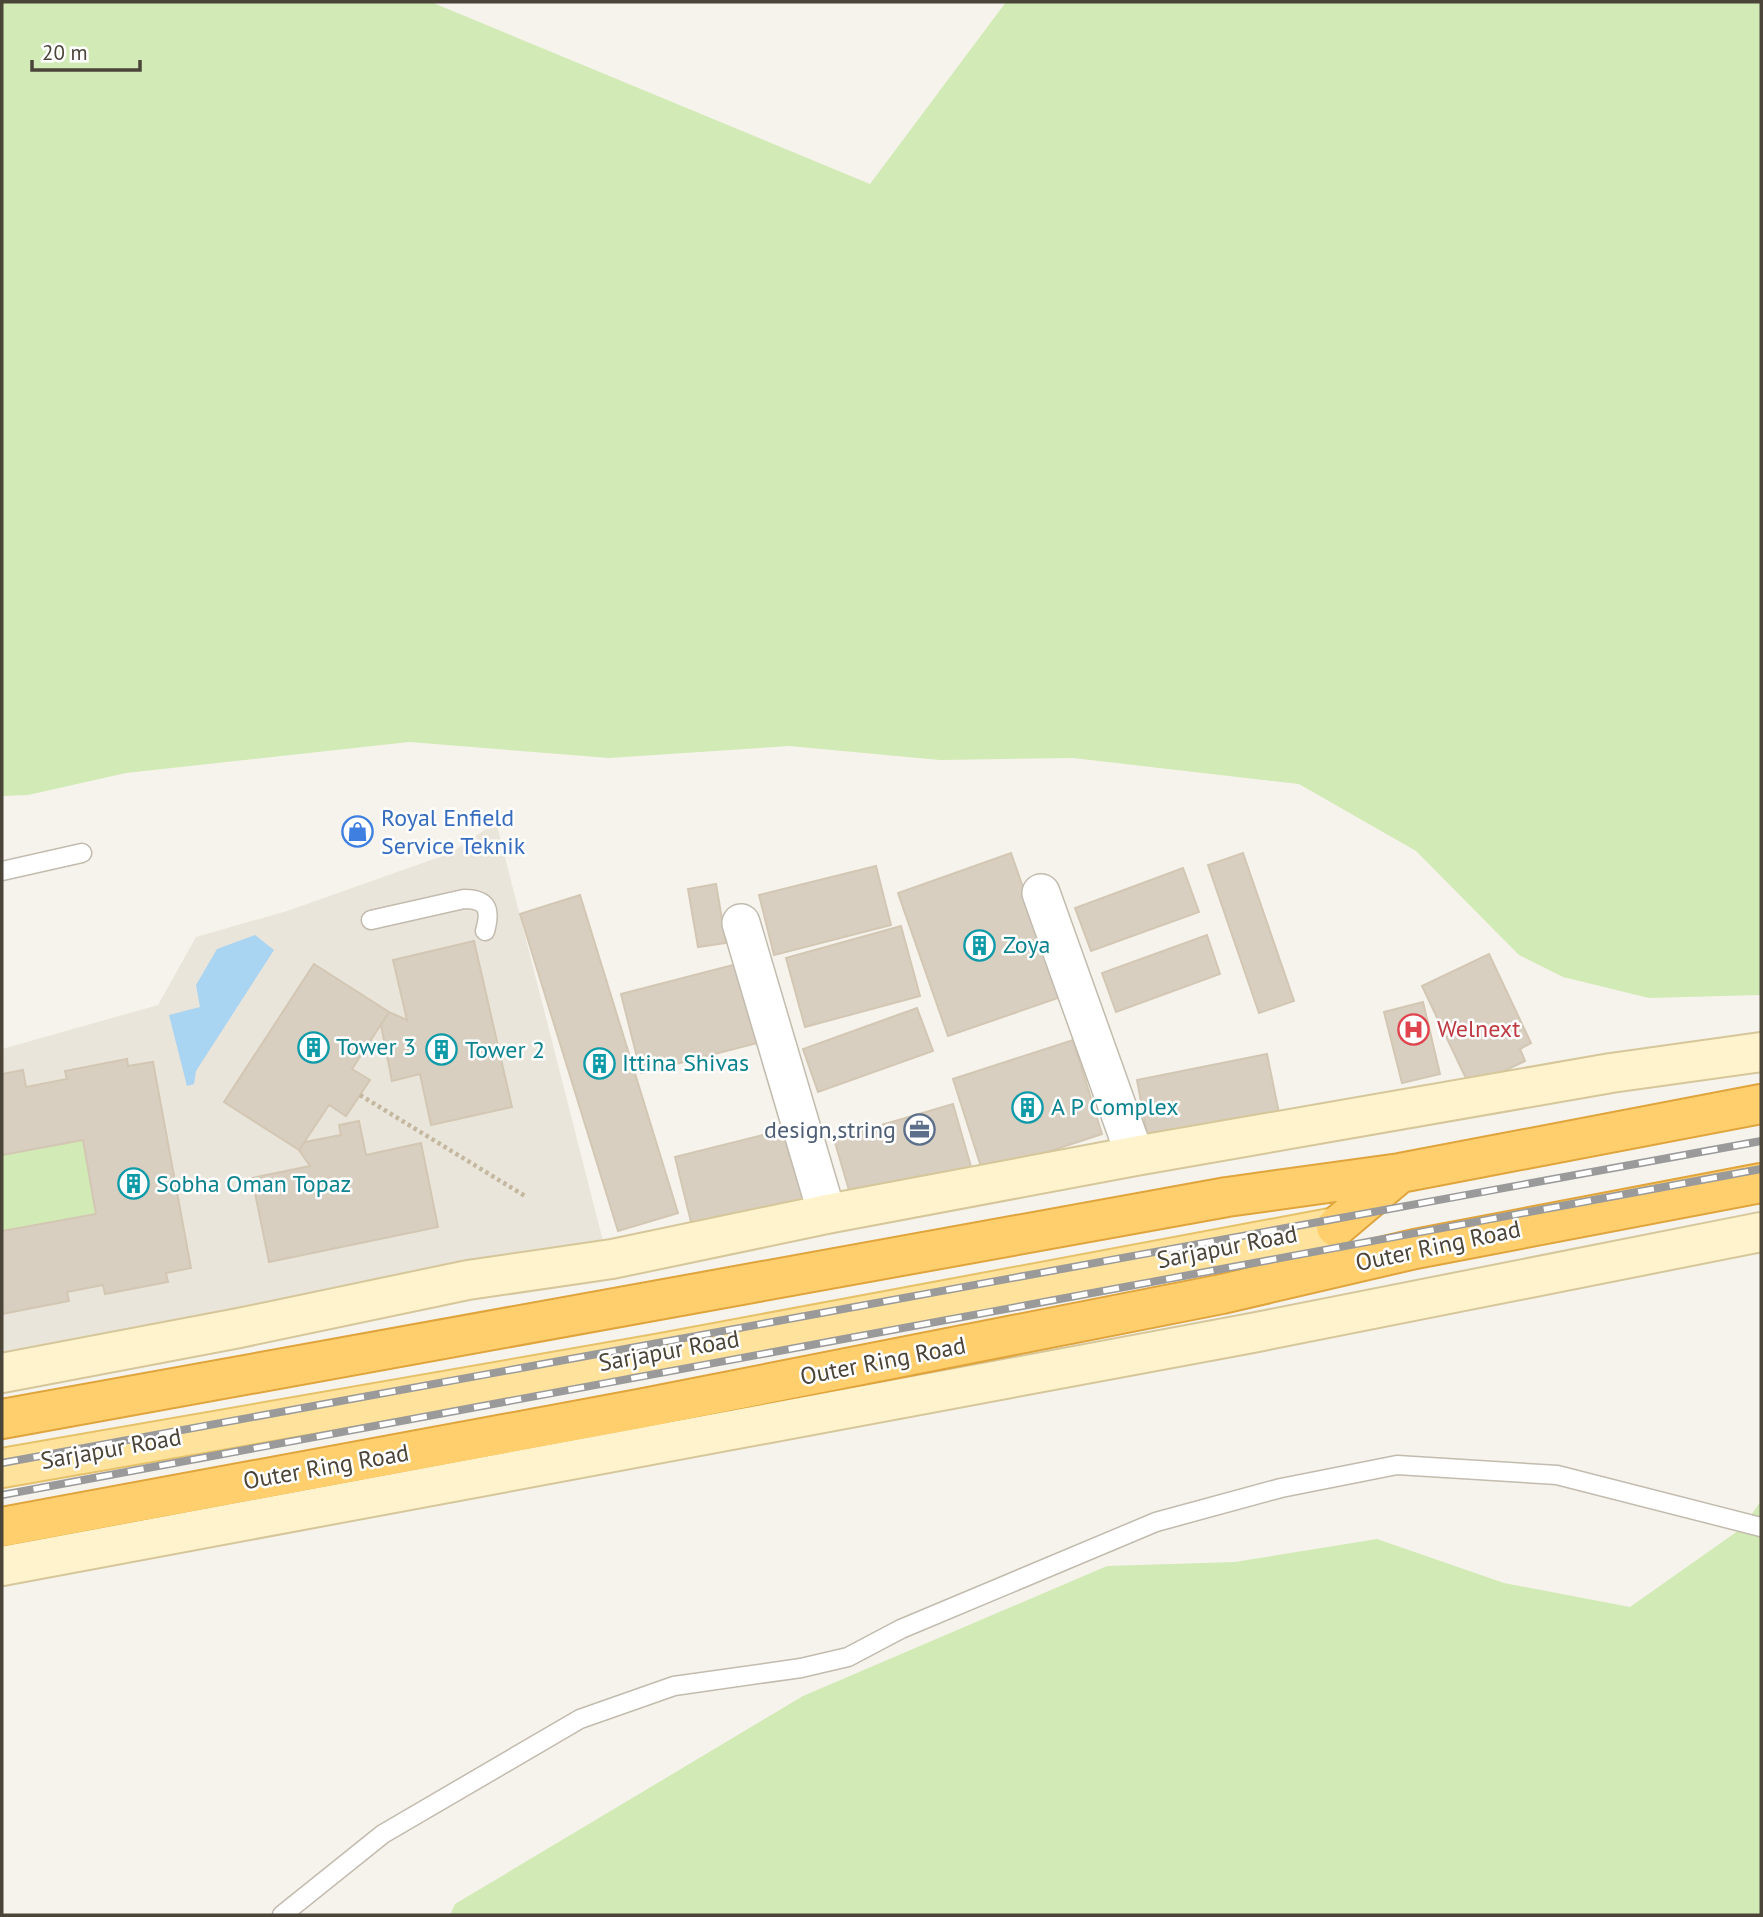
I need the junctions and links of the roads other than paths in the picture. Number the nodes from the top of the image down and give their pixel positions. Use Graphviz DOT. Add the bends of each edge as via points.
graph roads {
  1 [pos="82,853"];
  2 [pos="2,871"];
  3 [pos="1041,893"];
  4 [pos="371,920"];
  5 [pos="741,923"];
  6 [pos="485,931"];
  7 [pos="1761,1052"];
  8 [pos="1761,1104"];
  9 [pos="1135,1156"];
  10 [pos="1399,1172"];
  11 [pos="1761,1183"];
  12 [pos="827,1214"];
  13 [pos="1336,1227"];
  14 [pos="1761,1232"];
  15 [pos="2,1373"];
  16 [pos="2,1419"];
  17 [pos="2,1468"];
  18 [pos="2,1527"];
  19 [pos="1761,1527"];
  20 [pos="2,1566"];
  21 [pos="282,1915"];
  1 -- 2 [label="lane"];
  3 -- 9 [label="street"];
  4 -- 6 [label="lane" via="477,899 489,916"];
  5 -- 12 [label="street"];
  7 -- 9 [label="street" via="1611,1073"];
  8 -- 10 [label="highway"];
  9 -- 12 [label="street"];
  10 -- 13 [label="highway"];
  10 -- 16 [label="highway" via="1227,1197"];
  11 -- 18 [label="highway, Outer Ring Road" via="1415,1249 1222,1294 626,1412"];
  12 -- 15 [label="street"];
  13 -- 17 [label="main road, Sarjapur Road" via="656,1354"];
  14 -- 20 [label="street" via="1252,1333"];
  19 -- 21 [label="lane" via="1557,1475 1396,1465 1280,1488 1156,1522 901,1629 849,1657 674,1686 580,1719 383,1834"];
}
